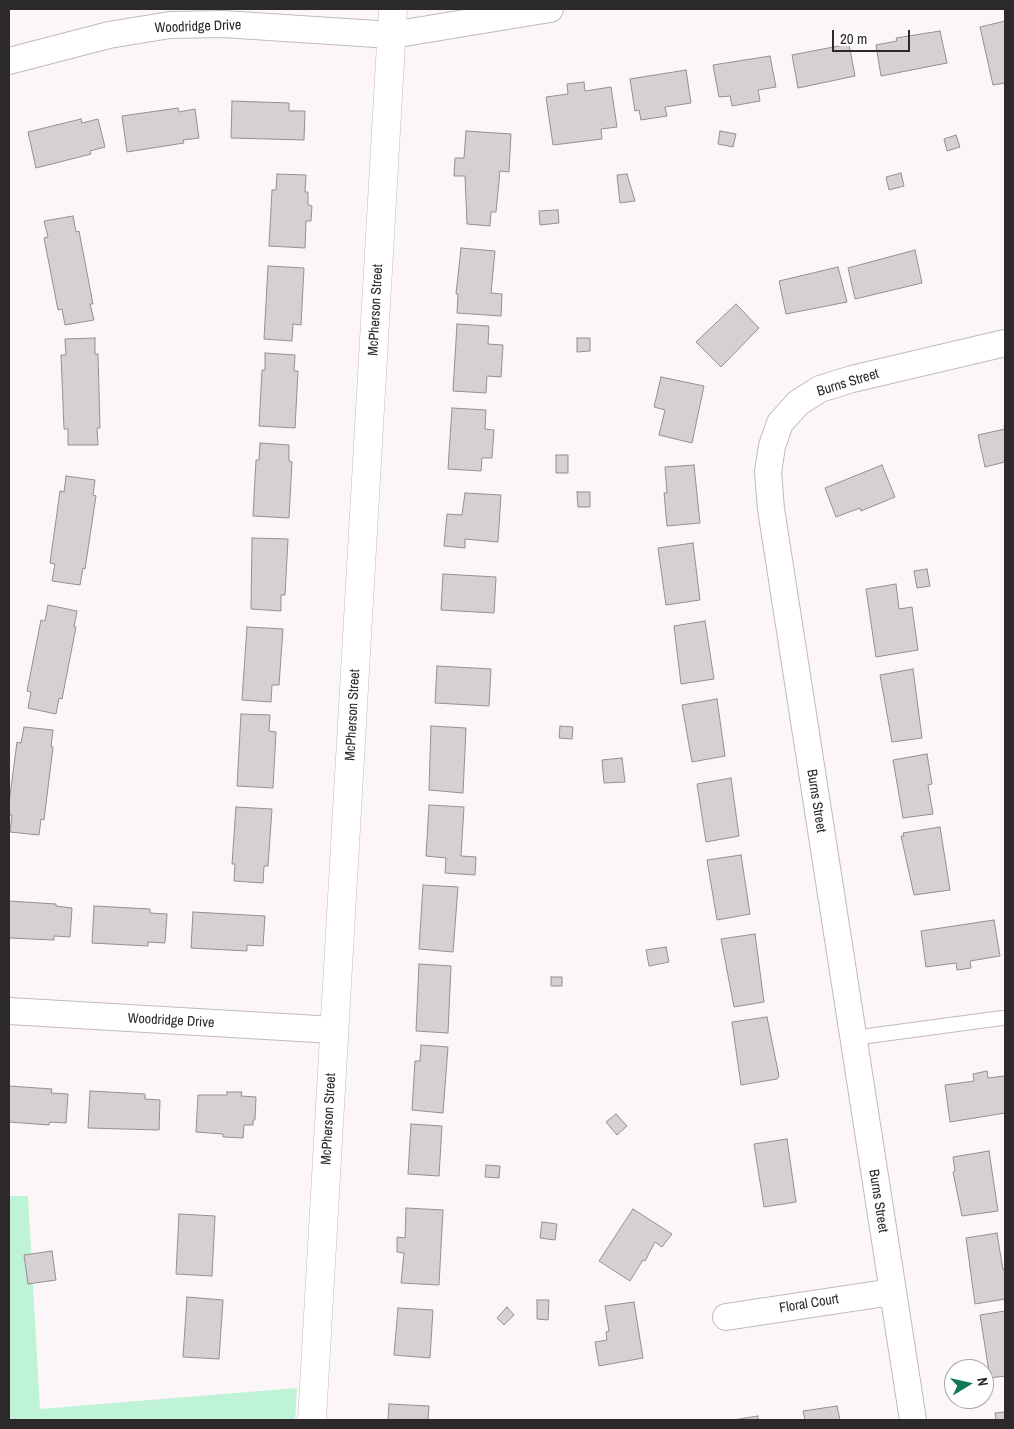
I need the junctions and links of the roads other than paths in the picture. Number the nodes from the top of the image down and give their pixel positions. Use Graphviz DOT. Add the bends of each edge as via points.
graph roads {
  1 [pos="550,9"];
  2 [pos="392,22"];
  3 [pos="9,61"];
  4 [pos="1005,344"];
  5 [pos="9,1011"];
  6 [pos="1002,1018"];
  7 [pos="334,1030"];
  8 [pos="853,1038"];
  9 [pos="892,1292"];
  10 [pos="726,1317"];
  11 [pos="312,1420"];
  12 [pos="913,1420"];
  1 -- 2 [label="street, Woodridge Drive"];
  2 -- 3 [label="street, Woodridge Drive" via="170,25 109,35"];
  2 -- 7 [label="street, McPherson Street"];
  4 -- 8 [label="street, Burns Street" via="820,389 798,403 780,423 772,446 768,472 772,509"];
  5 -- 7 [label="street, Woodridge Drive"];
  6 -- 8 [label="lane"];
  7 -- 11 [label="street, McPherson Street"];
  8 -- 9 [label="street, Burns Street"];
  9 -- 10 [label="street, Floral Court"];
  9 -- 12 [label="street, Burns Street"];
}
